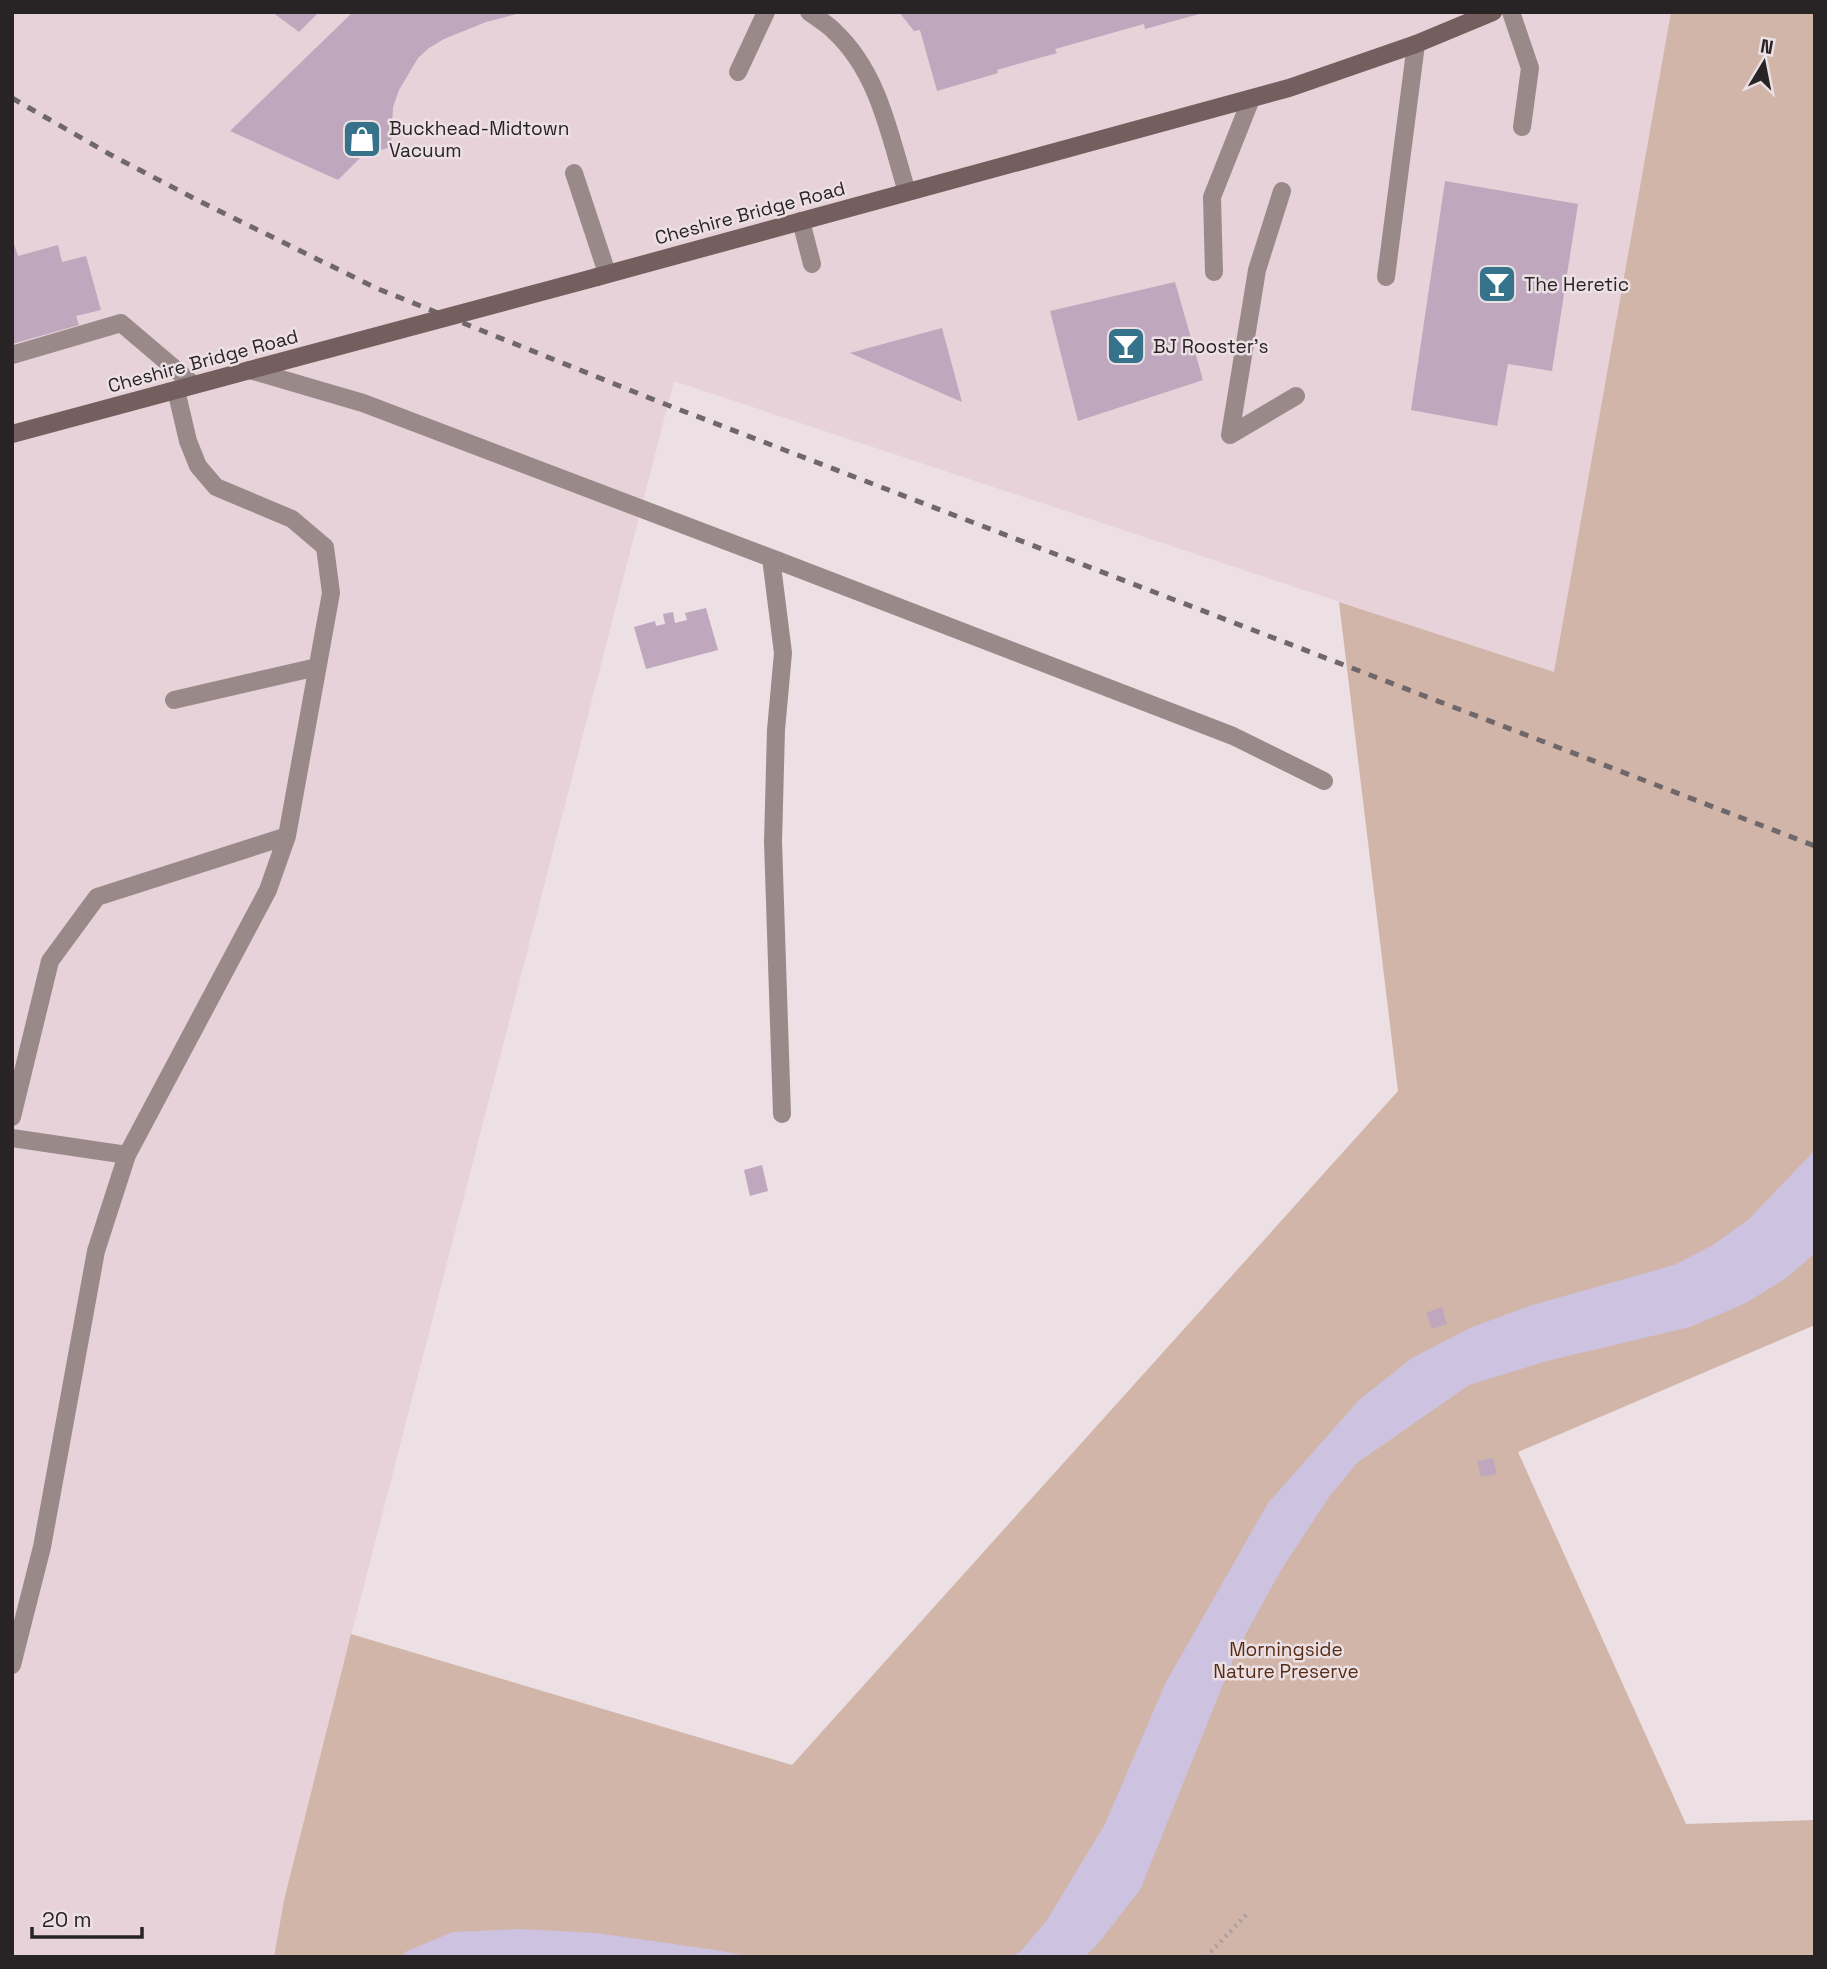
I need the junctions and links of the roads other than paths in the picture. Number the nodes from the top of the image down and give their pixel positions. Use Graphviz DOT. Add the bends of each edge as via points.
graph roads {
  1 [pos="766,12"];
  2 [pos="809,12"];
  3 [pos="1493,12"];
  4 [pos="1511,12"];
  5 [pos="1416,44"];
  6 [pos="738,72"];
  7 [pos="1251,99"];
  8 [pos="1522,127"];
  9 [pos="574,173"];
  10 [pos="1282,191"];
  11 [pos="907,192"];
  12 [pos="801,221"];
  13 [pos="812,264"];
  14 [pos="1214,272"];
  15 [pos="602,275"];
  16 [pos="1386,277"];
  17 [pos="12,355"];
  18 [pos="250,370"];
  19 [pos="194,385"];
  20 [pos="176,390"];
  21 [pos="1296,396"];
  22 [pos="12,434"];
  23 [pos="771,558"];
  24 [pos="317,667"];
  25 [pos="174,700"];
  26 [pos="1324,781"];
  27 [pos="287,836"];
  28 [pos="782,1114"];
  29 [pos="12,1117"];
  30 [pos="12,1138"];
  31 [pos="127,1155"];
  32 [pos="12,1665"];
  1 -- 6 [label="street"];
  2 -- 11 [label="street" via="858,58 874,87"];
  3 -- 5 [label="main road, Cheshire Bridge Road"];
  4 -- 8 [label="street" via="1530,68"];
  5 -- 7 [label="main road, Cheshire Bridge Road"];
  5 -- 16 [label="street"];
  7 -- 11 [label="main road, Cheshire Bridge Road"];
  7 -- 14 [label="street" via="1212,197"];
  9 -- 15 [label="street"];
  10 -- 21 [label="street" via="1257,270 1230,435"];
  11 -- 12 [label="main road, Cheshire Bridge Road"];
  12 -- 13 [label="street"];
  12 -- 15 [label="main road, Cheshire Bridge Road"];
  15 -- 18 [label="main road, Cheshire Bridge Road, bridge"];
  17 -- 19 [label="street" via="121,323"];
  18 -- 19 [label="main road, Cheshire Bridge Road"];
  18 -- 23 [label="street" via="363,403"];
  19 -- 20 [label="main road, Cheshire Bridge Road"];
  20 -- 22 [label="main road, Cheshire Bridge Road"];
  20 -- 24 [label="street" via="198,466 216,487 292,519 325,547 331,593"];
  23 -- 26 [label="street" via="1233,736"];
  23 -- 28 [label="street" via="783,653 773,842"];
  24 -- 25 [label="street"];
  24 -- 27 [label="street"];
  27 -- 29 [label="street" via="97,897 50,961"];
  27 -- 31 [label="street" via="268,890"];
  30 -- 31 [label="street"];
  31 -- 32 [label="street" via="96,1251 42,1548"];
}
